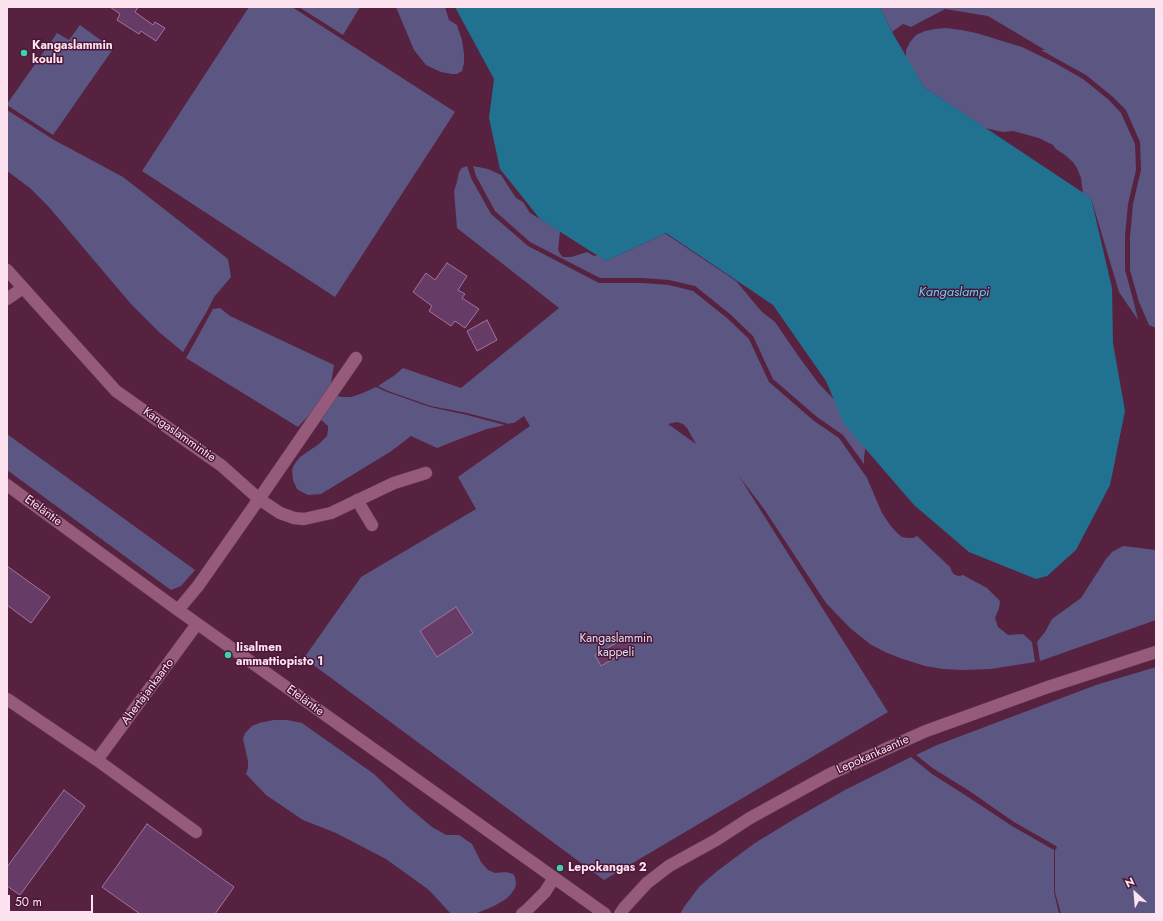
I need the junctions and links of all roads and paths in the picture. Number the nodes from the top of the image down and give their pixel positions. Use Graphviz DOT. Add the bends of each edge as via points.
graph roads {
  1 [pos="7,270"];
  2 [pos="23,288"];
  3 [pos="7,299"];
  4 [pos="356,358"];
  5 [pos="426,473"];
  6 [pos="7,485"];
  7 [pos="258,499"];
  8 [pos="357,500"];
  9 [pos="372,526"];
  10 [pos="178,610"];
  11 [pos="198,624"];
  12 [pos="1156,652"];
  13 [pos="7,699"];
  14 [pos="97,760"];
  15 [pos="196,832"];
  16 [pos="554,878"];
  17 [pos="522,914"];
  18 [pos="605,914"];
  19 [pos="620,914"];
  1 -- 2 [label="street, Kangaslammintie"];
  2 -- 3 [label="street"];
  2 -- 7 [label="street, Kangaslammintie" via="116,391 222,466"];
  4 -- 7 [label="street"];
  5 -- 8 [label="street, Kangaslammintie" via="394,483"];
  6 -- 10 [label="street, Eteläntie"];
  7 -- 8 [label="street, Kangaslammintie" via="280,513 304,519 331,513"];
  7 -- 10 [label="street" via="198,586"];
  8 -- 9 [label="street"];
  10 -- 11 [label="street, Eteläntie"];
  11 -- 14 [label="street, Ahertajankaarto"];
  11 -- 16 [label="street, Eteläntie"];
  12 -- 19 [label="street, Lepokankaantie" via="926,731 830,774 669,866 647,882"];
  13 -- 14 [label="street"];
  14 -- 15 [label="street"];
  16 -- 17 [label="street"];
  16 -- 18 [label="street, Eteläntie"];
}
